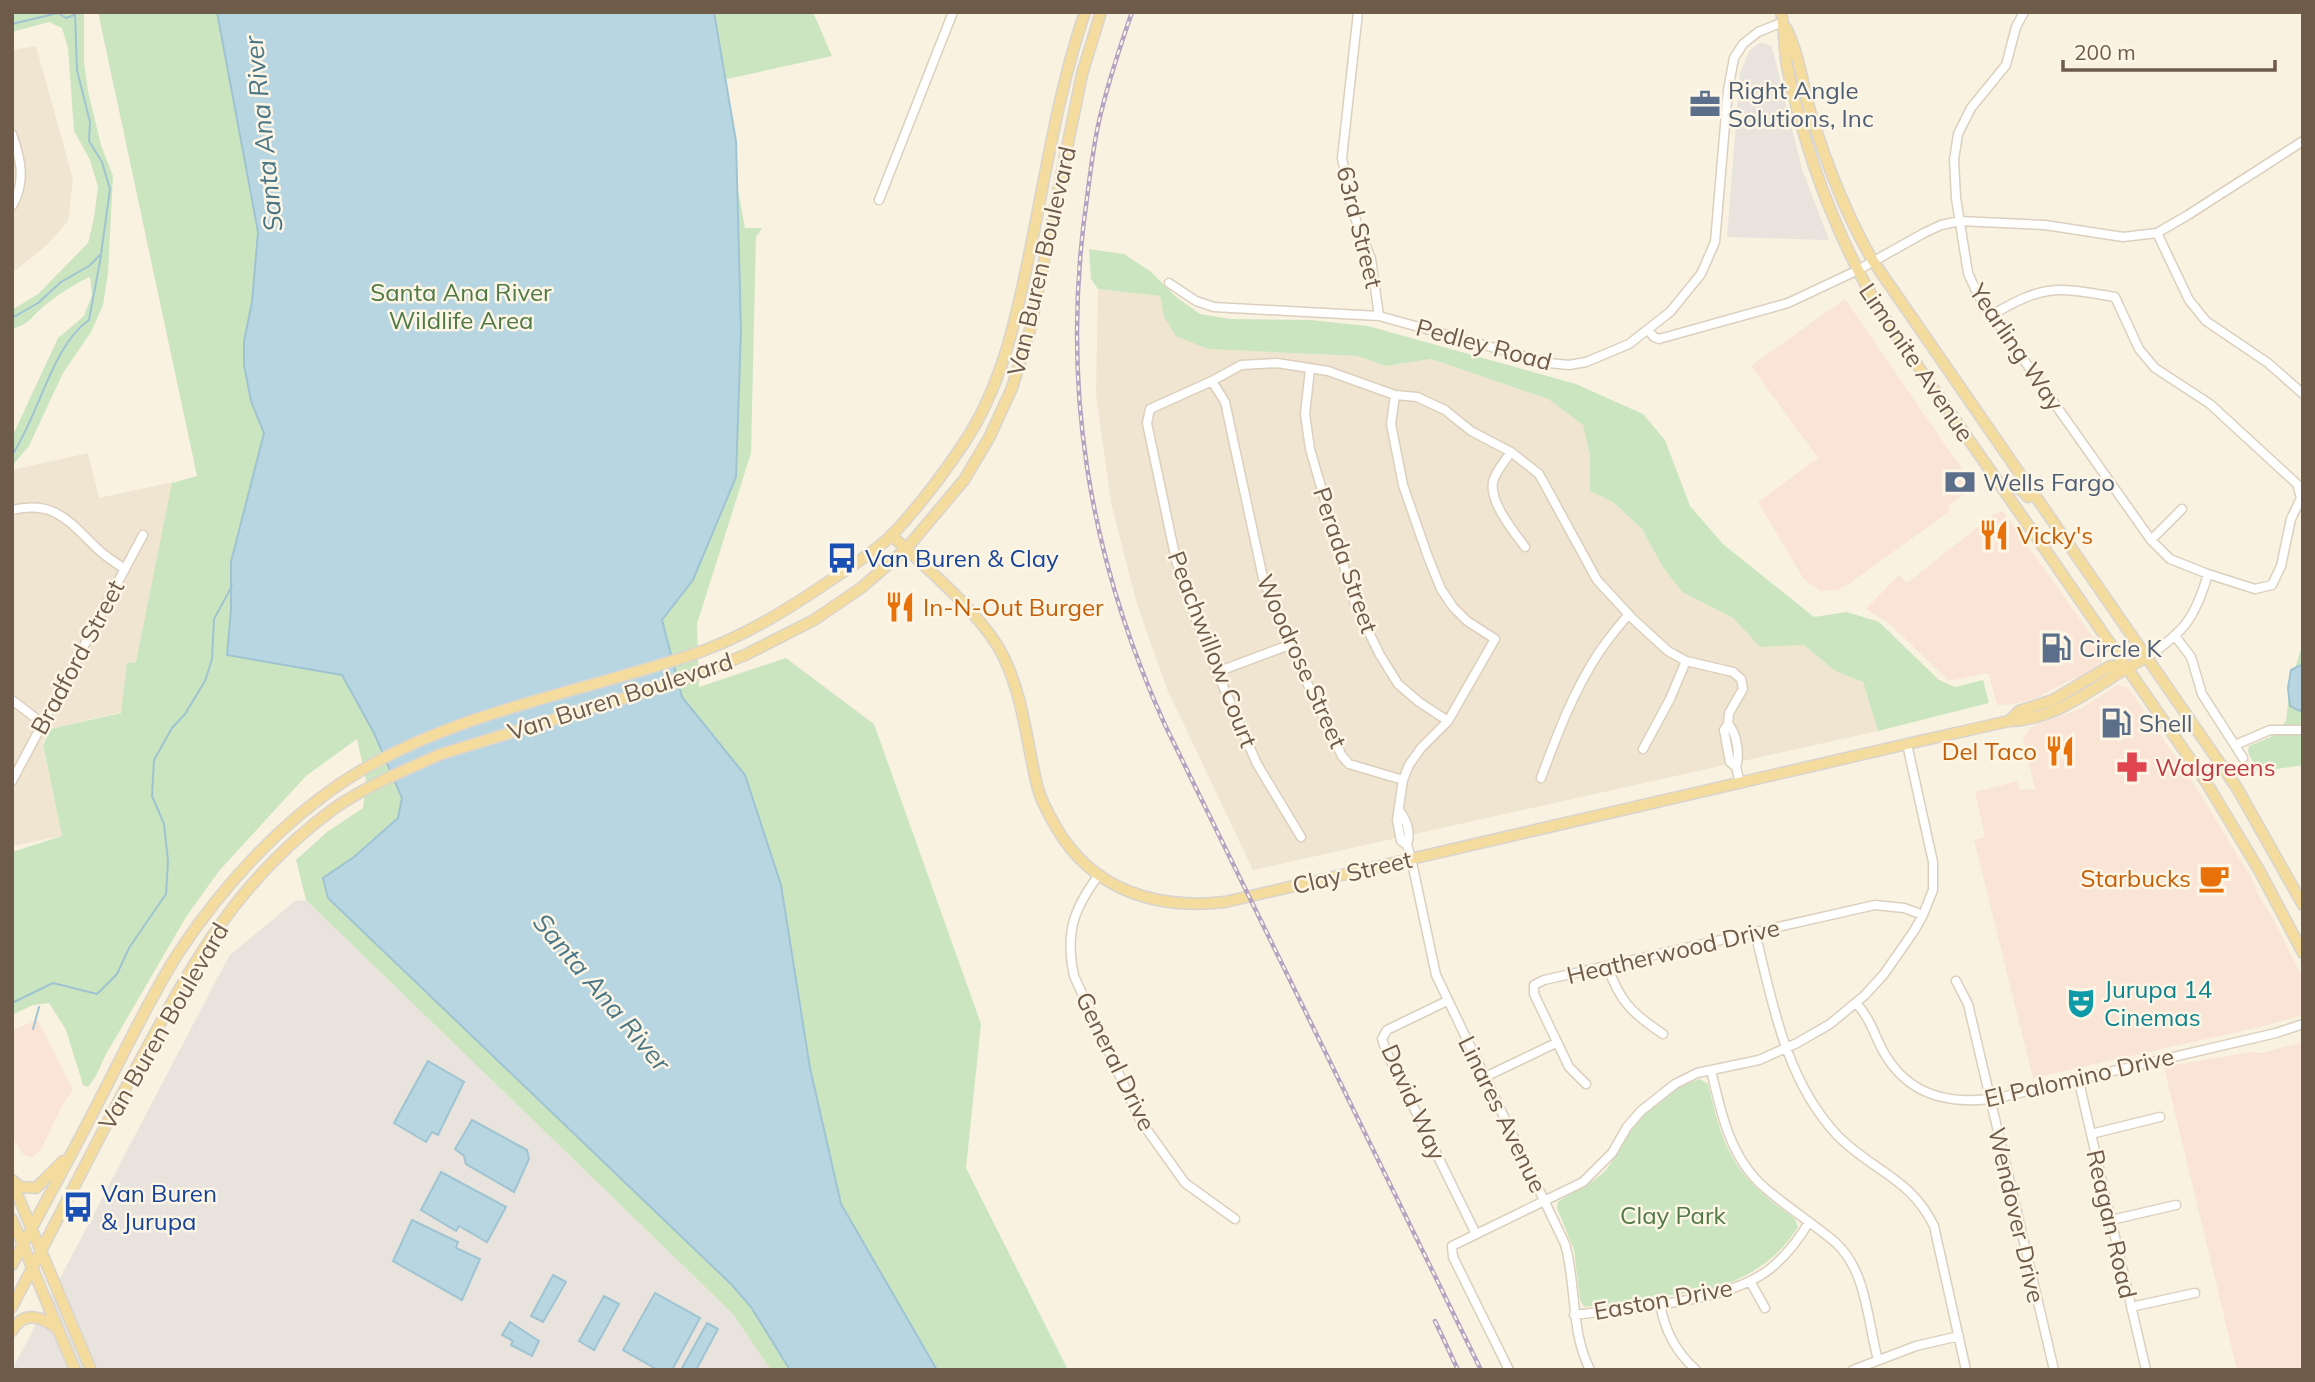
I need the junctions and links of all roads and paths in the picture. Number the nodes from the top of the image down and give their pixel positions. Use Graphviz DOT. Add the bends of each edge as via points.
graph roads {
  1 [pos="953,12"];
  2 [pos="1085,12"];
  3 [pos="1101,12"];
  4 [pos="1358,12"];
  5 [pos="2024,12"];
  6 [pos="1782,17"];
  7 [pos="12,134"];
  8 [pos="2303,141"];
  9 [pos="880,200"];
  10 [pos="12,206"];
  11 [pos="1960,221"];
  12 [pos="2157,233"];
  13 [pos="1873,261"];
  14 [pos="1856,271"];
  15 [pos="1169,283"];
  16 [pos="1992,315"];
  17 [pos="1379,316"];
  18 [pos="1648,330"];
  19 [pos="1310,369"];
  20 [pos="1212,381"];
  21 [pos="2303,394"];
  22 [pos="1395,395"];
  23 [pos="1511,452"];
  24 [pos="2001,486"];
  25 [pos="2182,509"];
  26 [pos="12,510"];
  27 [pos="143,535"];
  28 [pos="891,535"];
  29 [pos="2151,540"];
  30 [pos="1525,547"];
  31 [pos="906,549"];
  32 [pos="2083,565"];
  33 [pos="123,568"];
  34 [pos="2208,574"];
  35 [pos="1628,615"];
  36 [pos="2175,636"];
  37 [pos="1289,645"];
  38 [pos="2147,657"];
  39 [pos="1686,661"];
  40 [pos="2127,667"];
  41 [pos="1217,672"];
  42 [pos="12,700"];
  43 [pos="1448,721"];
  44 [pos="42,723"];
  45 [pos="2303,730"];
  46 [pos="1907,744"];
  47 [pos="2235,745"];
  48 [pos="1643,750"];
  49 [pos="2243,758"];
  50 [pos="1541,778"];
  51 [pos="1403,780"];
  52 [pos="12,781"];
  53 [pos="1740,783"];
  54 [pos="1301,837"];
  55 [pos="1411,858"];
  56 [pos="1098,876"];
  57 [pos="2303,905"];
  58 [pos="1923,915"];
  59 [pos="1755,932"];
  60 [pos="2303,953"];
  61 [pos="1608,967"];
  62 [pos="1956,981"];
  63 [pos="1447,1001"];
  64 [pos="1856,1003"];
  65 [pos="2303,1024"];
  66 [pos="1663,1034"];
  67 [pos="1556,1043"];
  68 [pos="1787,1048"];
  69 [pos="1711,1070"];
  70 [pos="1485,1077"];
  71 [pos="2078,1078"];
  72 [pos="1586,1084"];
  73 [pos="1990,1099"];
  74 [pos="2160,1117"];
  75 [pos="2091,1134"];
  76 [pos="71,1154"];
  77 [pos="12,1181"];
  78 [pos="1546,1200"];
  79 [pos="2176,1205"];
  80 [pos="12,1219"];
  81 [pos="1235,1219"];
  82 [pos="2111,1220"];
  83 [pos="1809,1222"];
  84 [pos="32,1229"];
  85 [pos="1476,1234"];
  86 [pos="23,1245"];
  87 [pos="41,1251"];
  88 [pos="12,1265"];
  89 [pos="32,1267"];
  90 [pos="1750,1281"];
  91 [pos="2195,1293"];
  92 [pos="1660,1303"];
  93 [pos="12,1307"];
  94 [pos="2131,1307"];
  95 [pos="1765,1308"];
  96 [pos="1574,1315"];
  97 [pos="58,1330"];
  98 [pos="12,1331"];
  99 [pos="1959,1336"];
  100 [pos="1878,1360"];
  101 [pos="75,1370"];
  102 [pos="91,1370"];
  103 [pos="1509,1370"];
  104 [pos="1590,1370"];
  105 [pos="1696,1370"];
  106 [pos="1853,1370"];
  107 [pos="1966,1370"];
  108 [pos="2054,1370"];
  109 [pos="2146,1370"];
  1 -- 9 [label="street"];
  2 -- 28 [label="main road, Van Buren Boulevard" via="1067,68 1013,330 994,387 963,445"];
  3 -- 31 [label="main road, Van Buren Boulevard" via="1082,74 1030,330 1012,388 964,480"];
  4 -- 17 [label="street, 63rd Street" via="1342,159 1352,210 1371,259"];
  5 -- 11 [label="street, Yearling Way" via="2006,65 1971,108 1958,134 1954,160"];
  6 -- 13 [label="main road, Limonite Avenue" via="1796,49 1830,172"];
  6 -- 14 [label="main road, Limonite Avenue" via="1787,63 1814,166"];
  6 -- 18 [label="street, Pedley Road" via="1743,44 1734,58 1715,242 1702,274"];
  7 -- 10 [label="street" via="22,183"];
  8 -- 12 [label="street"];
  11 -- 12 [label="street" via="2045,225 2123,237"];
  11 -- 13 [label="street" via="1941,225"];
  11 -- 16 [label="street, Yearling Way" via="1968,273"];
  12 -- 21 [label="street" via="2189,300 2206,321 2268,363"];
  13 -- 14 [label="street"];
  13 -- 32 [label="main road, Limonite Avenue"];
  14 -- 18 [label="street" via="1788,303 1659,339"];
  14 -- 24 [label="main road, Limonite Avenue"];
  15 -- 17 [label="street, Pedley Road" via="1214,307"];
  16 -- 29 [label="street, Yearling Way"];
  16 -- 34 [label="street, Yearling Way" via="2024,296 2050,289 2115,297 2139,349 2155,368 2210,404 2297,484 2301,498 2272,585 2255,589"];
  17 -- 18 [label="street, Pedley Road" via="1569,365 1612,352"];
  19 -- 20 [label="street" via="1278,363 1241,365"];
  19 -- 22 [label="street"];
  19 -- 43 [label="street, Perada Street" via="1305,414 1310,449 1355,604 1398,684"];
  20 -- 37 [label="street, Woodrose Street" via="1225,402 1263,578"];
  20 -- 41 [label="street, Peachwillow Court" via="1150,409 1147,423 1176,560"];
  22 -- 23 [label="street" via="1417,397 1445,410 1471,431"];
  22 -- 43 [label="street" via="1391,424 1403,485 1432,568 1453,607 1495,639"];
  23 -- 30 [label="street" via="1493,480 1493,492"];
  23 -- 35 [label="street" via="1539,474 1597,580"];
  24 -- 32 [label="main road" via="2022,489 2071,559"];
  24 -- 40 [label="main road, Limonite Avenue"];
  25 -- 29 [label="street"];
  26 -- 33 [label="street" via="41,507 56,512"];
  27 -- 33 [label="street, Bradford Street"];
  28 -- 31 [label="main road, Clay Street"];
  28 -- 76 [label="main road, Van Buren Boulevard" via="769,620 724,642 438,731 352,777 278,835 202,918 148,1006"];
  29 -- 34 [label="street, Yearling Way" via="2170,559"];
  31 -- 56 [label="main road, Clay Street" via="976,619 1005,658 1041,799 1061,836"];
  31 -- 87 [label="main road, Van Buren Boulevard" via="861,588 812,621 745,655 683,680 441,754 335,808 306,831 252,883 184,979"];
  32 -- 38 [label="main road, Limonite Avenue"];
  33 -- 44 [label="street, Bradford Street"];
  34 -- 36 [label="street, Clay Street" via="2191,619"];
  35 -- 39 [label="street"];
  35 -- 50 [label="street" via="1583,679"];
  36 -- 38 [label="street, Clay Street"];
  36 -- 47 [label="street" via="2192,657 2202,694"];
  37 -- 41 [label="street"];
  37 -- 51 [label="street, Woodrose Street" via="1342,756 1349,764"];
  38 -- 40 [label="main road, Clay Street"];
  38 -- 57 [label="main road, Limonite Avenue" via="2237,788"];
  39 -- 48 [label="street"];
  39 -- 53 [label="street" via="1733,672 1741,679 1743,689 1724,730 1730,762"];
  40 -- 46 [label="main road, Clay Street" via="2063,707 2022,721"];
  40 -- 60 [label="main road, Limonite Avenue" via="2206,782"];
  41 -- 54 [label="street, Peachwillow Court" via="1257,764"];
  42 -- 44 [label="street"];
  43 -- 51 [label="street" via="1421,748"];
  44 -- 52 [label="street, Bradford Street"];
  45 -- 47 [label="street" via="2270,730"];
  46 -- 53 [label="main road, Clay Street"];
  46 -- 58 [label="street" via="1933,862 1933,890"];
  47 -- 49 [label="street"];
  51 -- 55 [label="street, Linares Avenue" via="1396,820"];
  53 -- 55 [label="main road, Clay Street"];
  55 -- 56 [label="main road, Clay Street" via="1208,904 1142,896"];
  55 -- 63 [label="street, Linares Avenue" via="1432,961"];
  56 -- 81 [label="street, General Drive" via="1073,919 1074,976 1140,1120 1185,1183"];
  58 -- 59 [label="street, Heatherwood Drive" via="1875,905"];
  58 -- 64 [label="street" via="1884,974"];
  59 -- 61 [label="street, Heatherwood Drive"];
  59 -- 68 [label="street"];
  61 -- 66 [label="street" via="1630,1010"];
  61 -- 67 [label="street, Heatherwood Drive" via="1534,985"];
  62 -- 73 [label="street, Wendover Drive" via="1968,1004"];
  63 -- 70 [label="street, Linares Avenue"];
  63 -- 85 [label="street, David Way" via="1387,1030 1382,1040"];
  64 -- 68 [label="street"];
  64 -- 73 [label="street, El Palomino Drive" via="1892,1064 1910,1082 1951,1100"];
  65 -- 71 [label="street, El Palomino Drive"];
  67 -- 70 [label="street"];
  67 -- 72 [label="street, Heatherwood Drive" via="1569,1067"];
  68 -- 69 [label="street" via="1759,1060"];
  68 -- 99 [label="street" via="1807,1094 1829,1126 1857,1153 1899,1181 1926,1211 1934,1226"];
  69 -- 78 [label="street" via="1675,1084 1648,1103 1591,1175"];
  69 -- 83 [label="street" via="1734,1149 1763,1187"];
  70 -- 78 [label="street, Linares Avenue"];
  71 -- 73 [label="street, El Palomino Drive"];
  71 -- 75 [label="street, Reagan Road"];
  73 -- 108 [label="street, Wendover Drive"];
  74 -- 75 [label="street"];
  75 -- 82 [label="street, Reagan Road"];
  76 -- 77 [label="main road" via="36,1188 20,1187"];
  76 -- 84 [label="main road, Van Buren Boulevard"];
  77 -- 84 [label="main road"];
  78 -- 85 [label="street"];
  78 -- 96 [label="street, Linares Avenue" via="1569,1258"];
  79 -- 82 [label="street"];
  80 -- 86 [label="main road"];
  82 -- 94 [label="street, Reagan Road"];
  83 -- 90 [label="street, Easton Drive" via="1785,1255"];
  83 -- 100 [label="street" via="1845,1251 1854,1265"];
  84 -- 86 [label="main road, Van Buren Boulevard"];
  84 -- 87 [label="main road"];
  85 -- 103 [label="street" via="1452,1246 1453,1257"];
  86 -- 88 [label="main road, Van Buren Boulevard"];
  86 -- 89 [label="main road"];
  87 -- 89 [label="main road, Van Buren Boulevard"];
  87 -- 102 [label="main road"];
  89 -- 93 [label="main road, Van Buren Boulevard"];
  89 -- 97 [label="main road"];
  90 -- 92 [label="street, Easton Drive" via="1717,1295"];
  90 -- 95 [label="street"];
  91 -- 94 [label="street"];
  92 -- 96 [label="street, Easton Drive"];
  92 -- 105 [label="street" via="1673,1343"];
  94 -- 109 [label="street, Reagan Road"];
  96 -- 104 [label="street, Linares Avenue"];
  97 -- 98 [label="main road" via="36,1316 19,1321"];
  97 -- 101 [label="main road"];
  99 -- 100 [label="street"];
  99 -- 107 [label="street"];
  100 -- 106 [label="street"];
}
